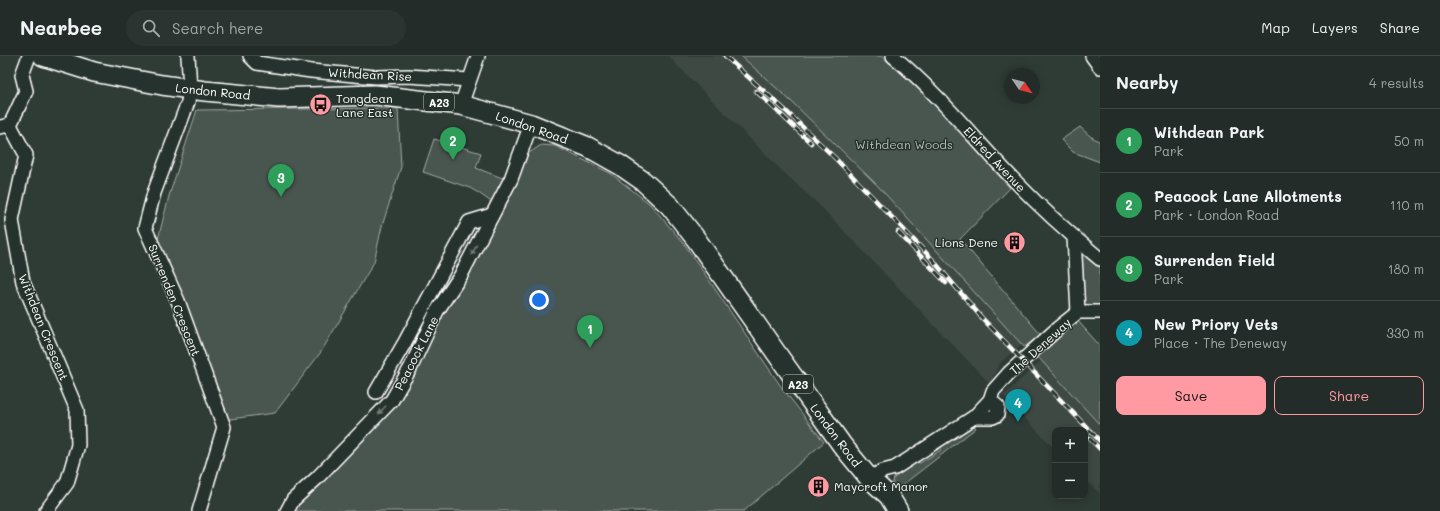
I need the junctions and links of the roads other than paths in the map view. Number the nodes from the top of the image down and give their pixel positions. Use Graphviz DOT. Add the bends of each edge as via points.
graph roads {
  1 [pos="30,56"];
  2 [pos="43,56"];
  3 [pos="188,56"];
  4 [pos="250,56"];
  5 [pos="478,56"];
  6 [pos="893,56"];
  7 [pos="1092,56"];
  8 [pos="1100,67"];
  9 [pos="469,80"];
  10 [pos="190,89"];
  11 [pos="461,105"];
  12 [pos="531,124"];
  13 [pos="5,126"];
  14 [pos="492,215"];
  15 [pos="1074,237"];
  16 [pos="1100,259"];
  17 [pos="1078,312"];
  18 [pos="1100,312"];
  19 [pos="376,392"];
  20 [pos="895,468"];
  21 [pos="869,478"];
  22 [pos="884,491"];
  23 [pos="46,511"];
  24 [pos="199,511"];
  25 [pos="287,511"];
  26 [pos="884,511"];
  27 [pos="898,511"];
  1 -- 13 [label="street" via="22,75 26,92"];
  2 -- 10 [label="highway, London Road / A23" via="94,72"];
  3 -- 10 [label="street, Surrenden Crescent"];
  4 -- 9 [label="street, Withdean Rise" via="257,63 330,73"];
  5 -- 9 [label="street"];
  6 -- 15 [label="street, Eldred Avenue" via="949,109 1017,183"];
  7 -- 8 [label="street"];
  9 -- 11 [label="street"];
  10 -- 11 [label="highway, London Road / A23" via="279,98 375,95"];
  10 -- 24 [label="street, Surrenden Crescent" via="188,102 154,193 145,228 178,301 224,427"];
  11 -- 12 [label="highway, London Road / A23"];
  12 -- 14 [label="street, Peacock Lane" via="511,179"];
  12 -- 21 [label="highway, London Road / A23" via="588,147 620,165 647,184 670,206 842,445"];
  13 -- 23 [label="street, Withdean Crescent" via="26,155 12,220 23,282 77,410 78,445 67,483"];
  14 -- 19 [label="street, Peacock Lane" via="469,222"];
  14 -- 25 [label="street, Peacock Lane, one-way" via="461,275 437,311 411,367 392,400 293,500"];
  15 -- 16 [label="street, Eldred Avenue"];
  15 -- 17 [label="street, The Deneway"];
  17 -- 18 [label="street, The Deneway"];
  17 -- 20 [label="street, The Deneway" via="1009,373 974,417"];
  20 -- 21 [label="street, The Deneway"];
  20 -- 22 [label="street, The Deneway" via="886,481"];
  21 -- 22 [label="highway, London Road / A23"];
  21 -- 26 [label="highway, London Road / A23" via="871,491"];
  22 -- 27 [label="highway, London Road / A23"];
}
